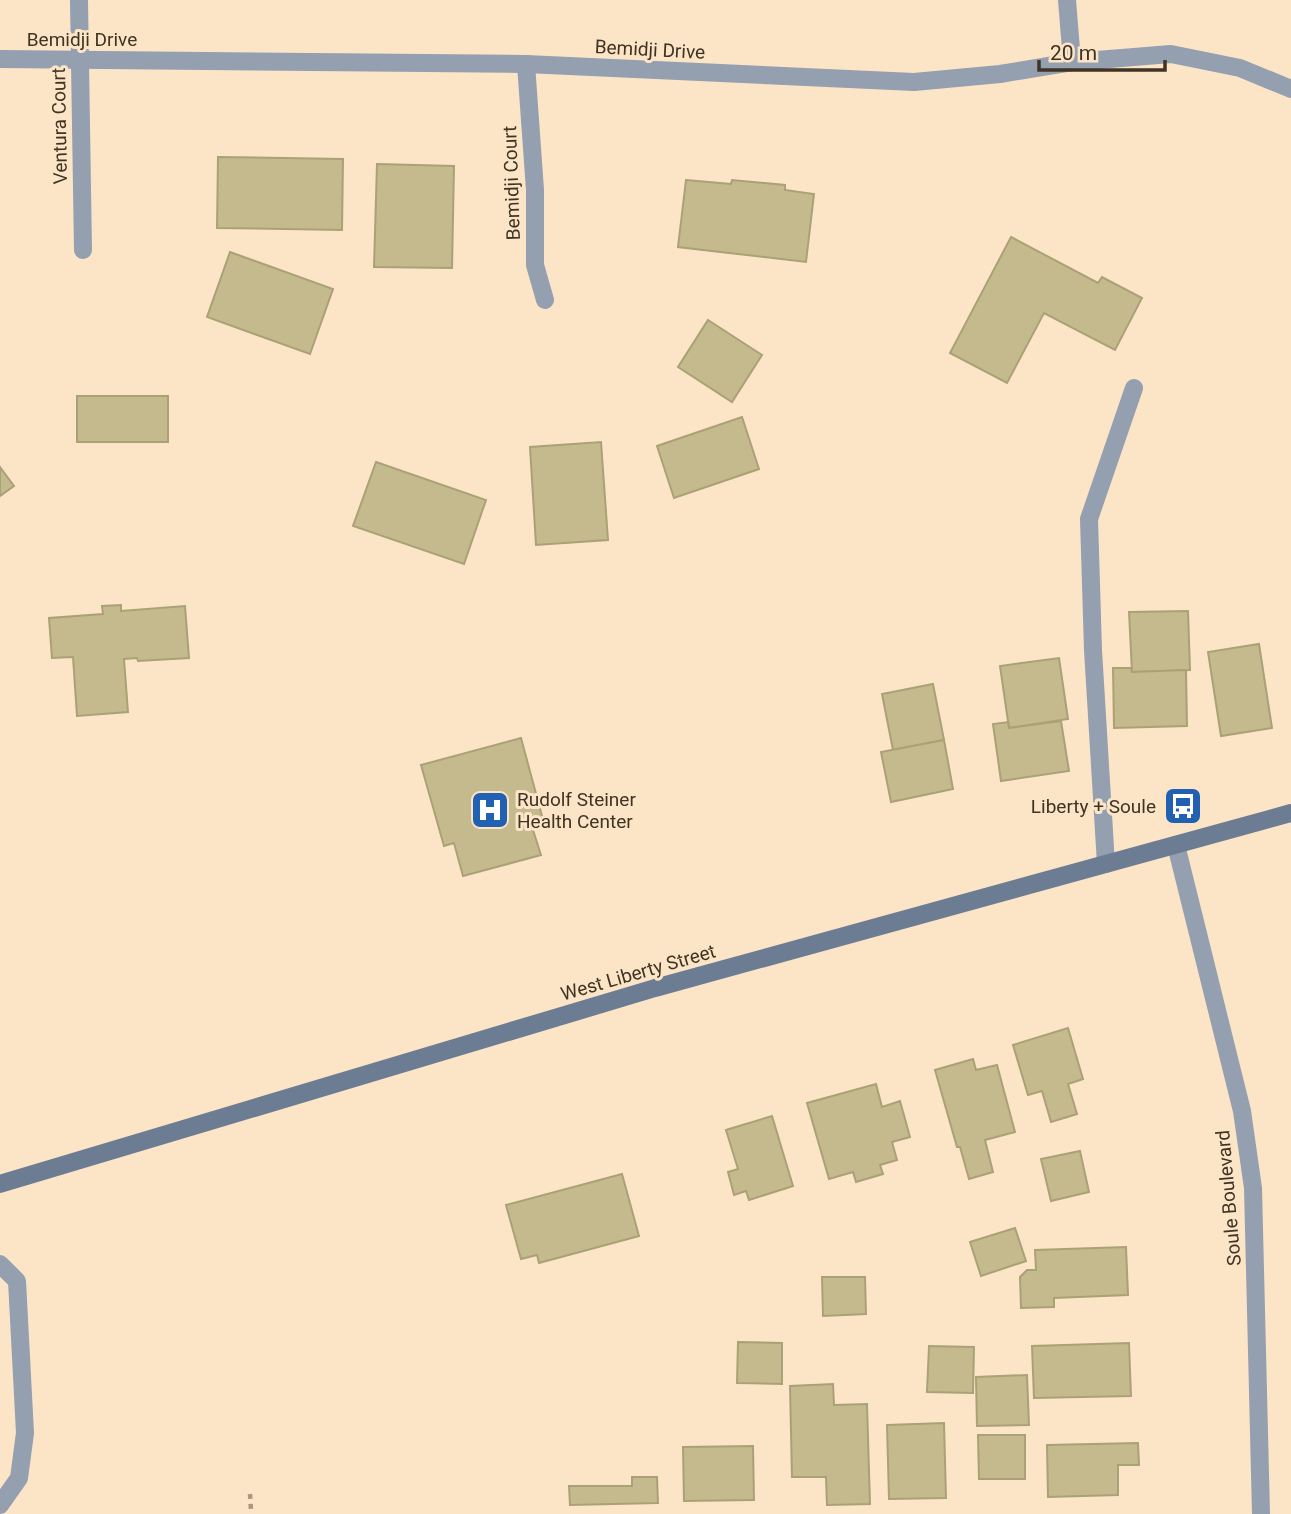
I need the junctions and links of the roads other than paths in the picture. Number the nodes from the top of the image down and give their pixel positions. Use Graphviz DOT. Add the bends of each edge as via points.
graph roads {
  1 [pos="79,0"];
  2 [pos="1066,0"];
  3 [pos="0,59"];
  4 [pos="79,59"];
  5 [pos="1072,62"];
  6 [pos="526,64"];
  7 [pos="1291,89"];
  8 [pos="83,250"];
  9 [pos="545,300"];
  10 [pos="1134,388"];
  11 [pos="1291,813"];
  12 [pos="1176,845"];
  13 [pos="1106,864"];
  14 [pos="0,1184"];
  15 [pos="0,1264"];
  16 [pos="0,1505"];
  17 [pos="1261,1514"];
  1 -- 4 [label="street, Ventura Court"];
  2 -- 5 [label="street"];
  3 -- 4 [label="street, Bemidji Drive"];
  4 -- 6 [label="street, Bemidji Drive"];
  4 -- 8 [label="street, Ventura Court"];
  5 -- 6 [label="street, Bemidji Drive" via="914,82"];
  5 -- 7 [label="street, Bemidji Drive" via="1171,54 1240,68"];
  6 -- 9 [label="street, Bemidji Court" via="535,265"];
  10 -- 13 [label="street" via="1089,519"];
  11 -- 12 [label="main road, West Liberty Street"];
  12 -- 13 [label="main road, West Liberty Street"];
  12 -- 17 [label="street, Soule Boulevard" via="1242,1111 1252,1188"];
  13 -- 14 [label="main road, West Liberty Street" via="642,992"];
  15 -- 16 [label="street" via="17,1282 25,1433 19,1478"];
}
